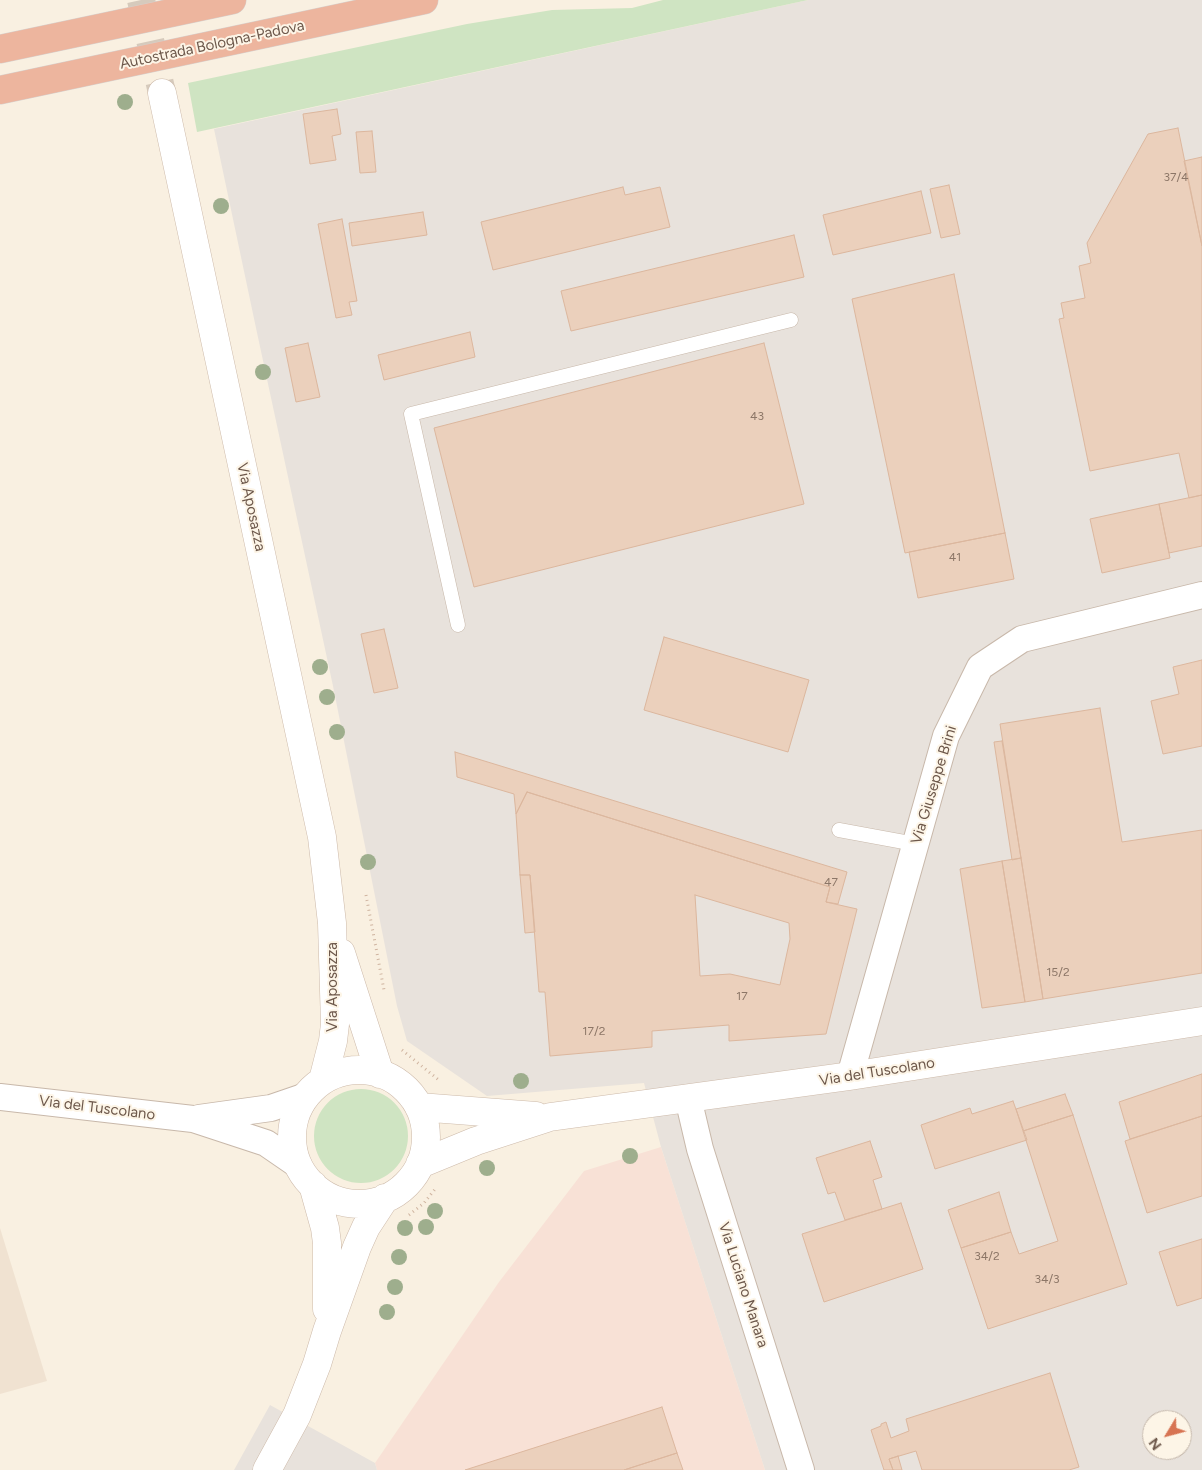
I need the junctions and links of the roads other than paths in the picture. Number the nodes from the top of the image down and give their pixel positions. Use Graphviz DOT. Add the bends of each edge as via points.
graph roads {
  1 [pos="232,0"];
  2 [pos="424,0"];
  3 [pos="0,49"];
  4 [pos="0,90"];
  5 [pos="162,93"];
  6 [pos="791,320"];
  7 [pos="1202,595"];
  8 [pos="458,626"];
  9 [pos="839,830"];
  10 [pos="915,844"];
  11 [pos="332,923"];
  12 [pos="1202,1021"];
  13 [pos="380,1074"];
  14 [pos="850,1076"];
  15 [pos="315,1088"];
  16 [pos="0,1097"];
  17 [pos="688,1098"];
  18 [pos="419,1107"];
  19 [pos="550,1117"];
  20 [pos="193,1119"];
  21 [pos="420,1164"];
  22 [pos="306,1175"];
  23 [pos="386,1198"];
  24 [pos="327,1331"];
  25 [pos="267,1470"];
  26 [pos="801,1470"];
  1 -- 3 [label="highway"];
  2 -- 4 [label="highway, Autostrada Bologna-Padova"];
  5 -- 11 [label="street, Via Aposazza" via="322,837"];
  6 -- 8 [label="lane" via="411,414"];
  7 -- 10 [label="street, Via Giuseppe Brini" via="1022,639 980,667 946,736"];
  9 -- 10 [label="lane"];
  10 -- 14 [label="street, Via Giuseppe Brini"];
  11 -- 13 [label="street, Via Aposazza"];
  11 -- 15 [label="street, Via Aposazza" via="335,1024 333,1041"];
  12 -- 14 [label="street, Via del Tuscolano"];
  13 -- 15 [label="street" via="367,1070 337,1073"];
  13 -- 18 [label="street" via="402,1086"];
  14 -- 17 [label="street, Via del Tuscolano"];
  15 -- 20 [label="street, Via del Tuscolano" via="271,1108"];
  15 -- 22 [label="street" via="298,1108 292,1136 294,1151"];
  16 -- 20 [label="street, Via del Tuscolano"];
  17 -- 19 [label="street, Via del Tuscolano"];
  17 -- 26 [label="street, Via Luciano Manara" via="700,1149"];
  18 -- 19 [label="street"];
  18 -- 21 [label="street" via="426,1135"];
  19 -- 21 [label="street" via="476,1141"];
  20 -- 22 [label="street, Via del Tuscolano" via="266,1143"];
  21 -- 23 [label="street" via="405,1185"];
  22 -- 23 [label="street" via="335,1199 360,1203"];
  22 -- 24 [label="street" via="325,1228"];
  23 -- 24 [label="street" via="366,1227"];
  24 -- 25 [label="street" via="297,1415"];
}
